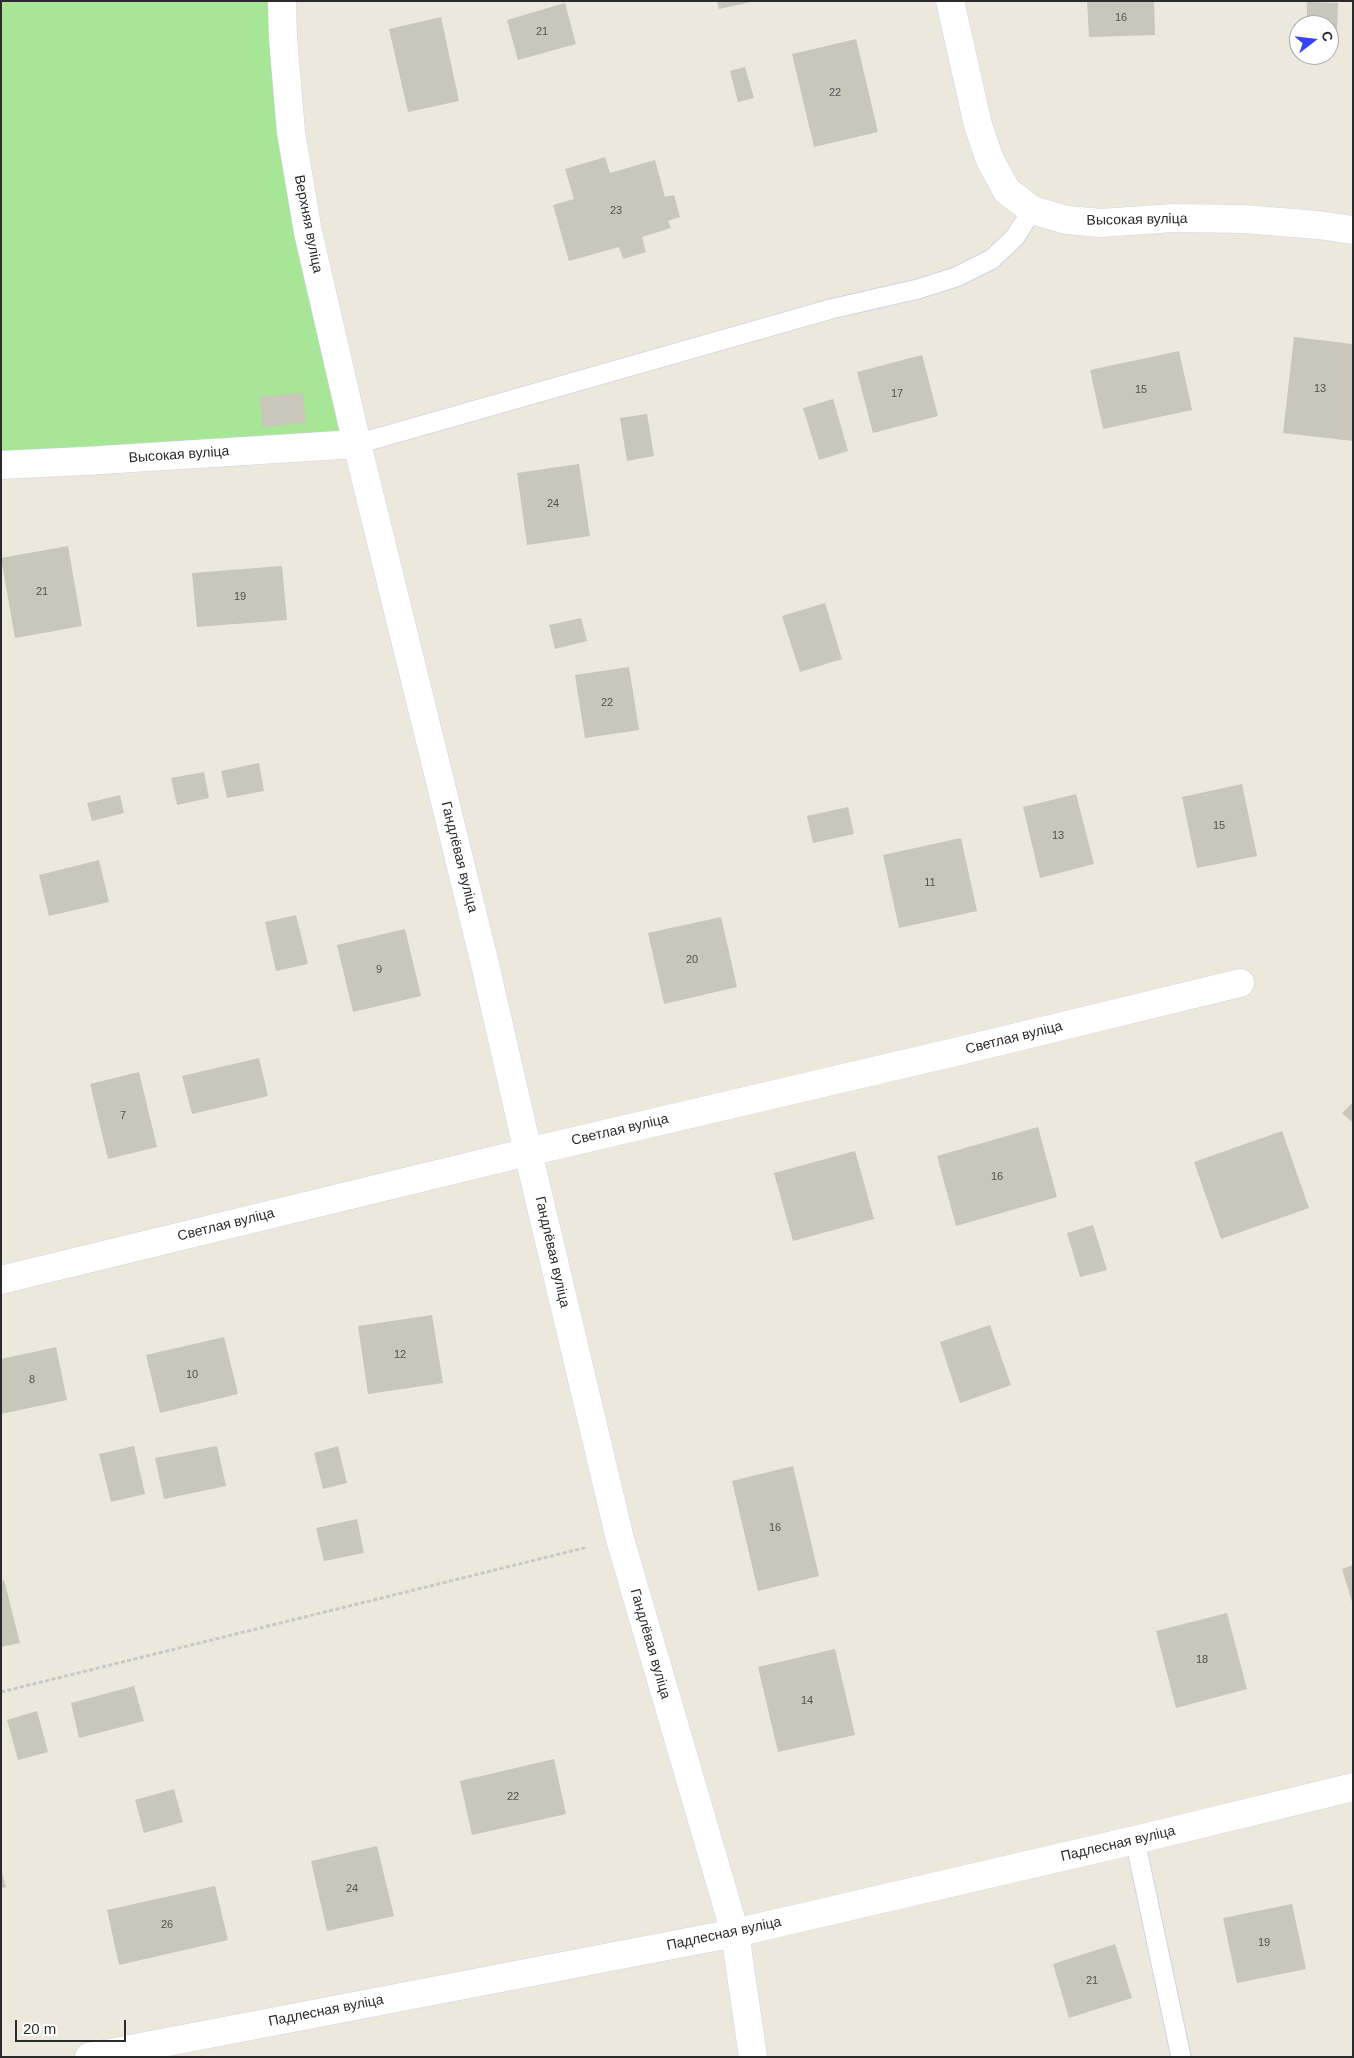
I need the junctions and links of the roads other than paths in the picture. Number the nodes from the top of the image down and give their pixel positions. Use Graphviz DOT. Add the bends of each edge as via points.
graph roads {
  1 [pos="282,1"];
  2 [pos="950,1"];
  3 [pos="1032,210"];
  4 [pos="1353,230"];
  5 [pos="357,444"];
  6 [pos="1,465"];
  7 [pos="1240,983"];
  8 [pos="528,1152"];
  9 [pos="1,1280"];
  10 [pos="1353,1787"];
  11 [pos="1135,1840"];
  12 [pos="735,1933"];
  13 [pos="89,2057"];
  14 [pos="753,2057"];
  15 [pos="1181,2057"];
  1 -- 5 [label="street, Верхняя вуліца" via="291,132 308,232"];
  2 -- 3 [label="street, Высокая вуліца" via="978,125 990,160 1007,191"];
  3 -- 4 [label="street, Высокая вуліца" via="1067,220 1101,224 1174,218 1243,218"];
  3 -- 5 [label="lane" via="1016,237 992,259 956,277 831,309"];
  5 -- 6 [label="street, Высокая вуліца"];
  5 -- 8 [label="street, Гандлёвая вуліца" via="482,950"];
  7 -- 8 [label="street, Светлая вуліца"];
  8 -- 9 [label="street, Светлая вуліца"];
  8 -- 12 [label="street, Гандлёвая вуліца" via="620,1539"];
  10 -- 11 [label="street, Падлесная вуліца"];
  11 -- 12 [label="street, Падлесная вуліца"];
  11 -- 15 [label="lane"];
  12 -- 13 [label="street, Падлесная вуліца"];
  12 -- 14 [label="street, Гандлёвая вуліца"];
}
